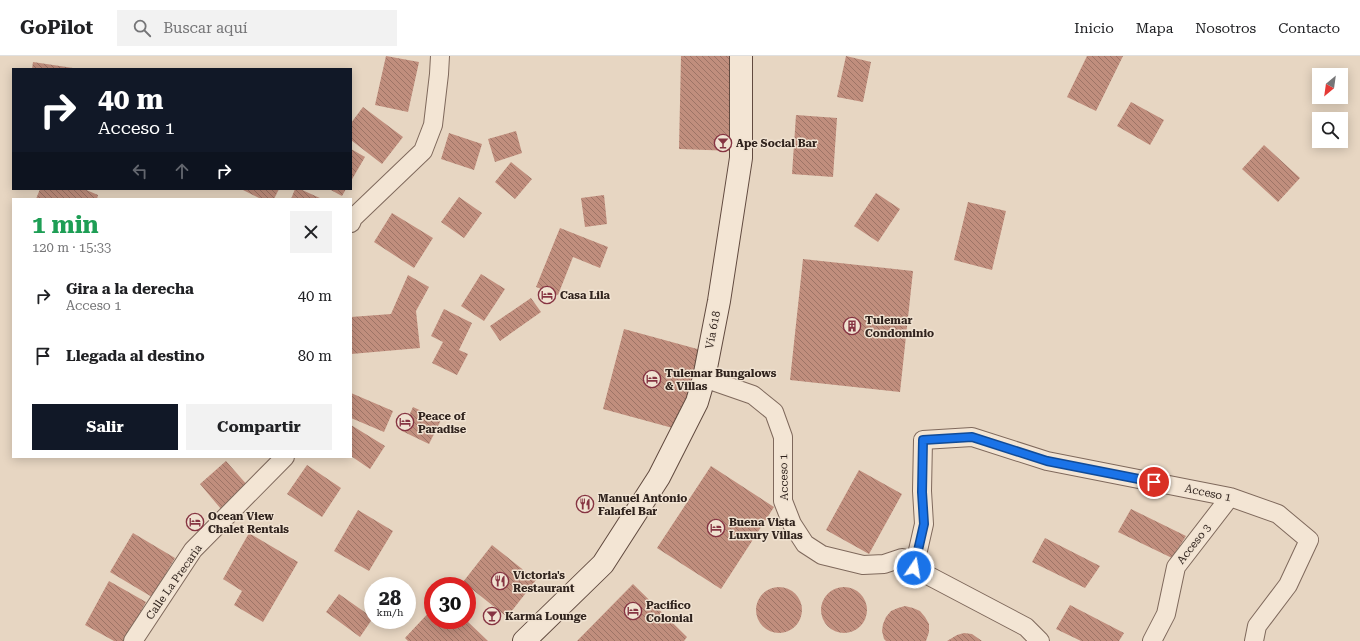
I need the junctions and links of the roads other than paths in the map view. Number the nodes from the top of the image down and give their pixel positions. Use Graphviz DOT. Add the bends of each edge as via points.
graph roads {
  1 [pos="440,56"];
  2 [pos="741,56"];
  3 [pos="352,220"];
  4 [pos="704,378"];
  5 [pos="284,458"];
  6 [pos="1230,497"];
  7 [pos="914,568"];
  8 [pos="133,641"];
  9 [pos="524,641"];
  10 [pos="1040,641"];
  11 [pos="1152,641"];
  12 [pos="1254,641"];
  1 -- 3 [label="street" via="433,125 423,151"];
  2 -- 4 [label="street, Vía 618" via="741,158 719,301"];
  4 -- 7 [label="street, Acceso 1" via="753,395 774,412 784,437 783,501 792,524 805,544 822,556 863,565 884,564 902,558"];
  4 -- 9 [label="street, Vía 618" via="697,402 659,477 603,564"];
  5 -- 8 [label="street, Calle La Precaria" via="193,550"];
  6 -- 7 [label="street, Acceso 1" via="1047,461 972,437 923,440 924,524"];
  6 -- 11 [label="street, Acceso 3" via="1176,567 1166,614"];
  6 -- 12 [label="street, Acceso 1" via="1278,514 1309,540 1288,585 1257,626"];
  7 -- 10 [label="street" via="1026,627"];
}
